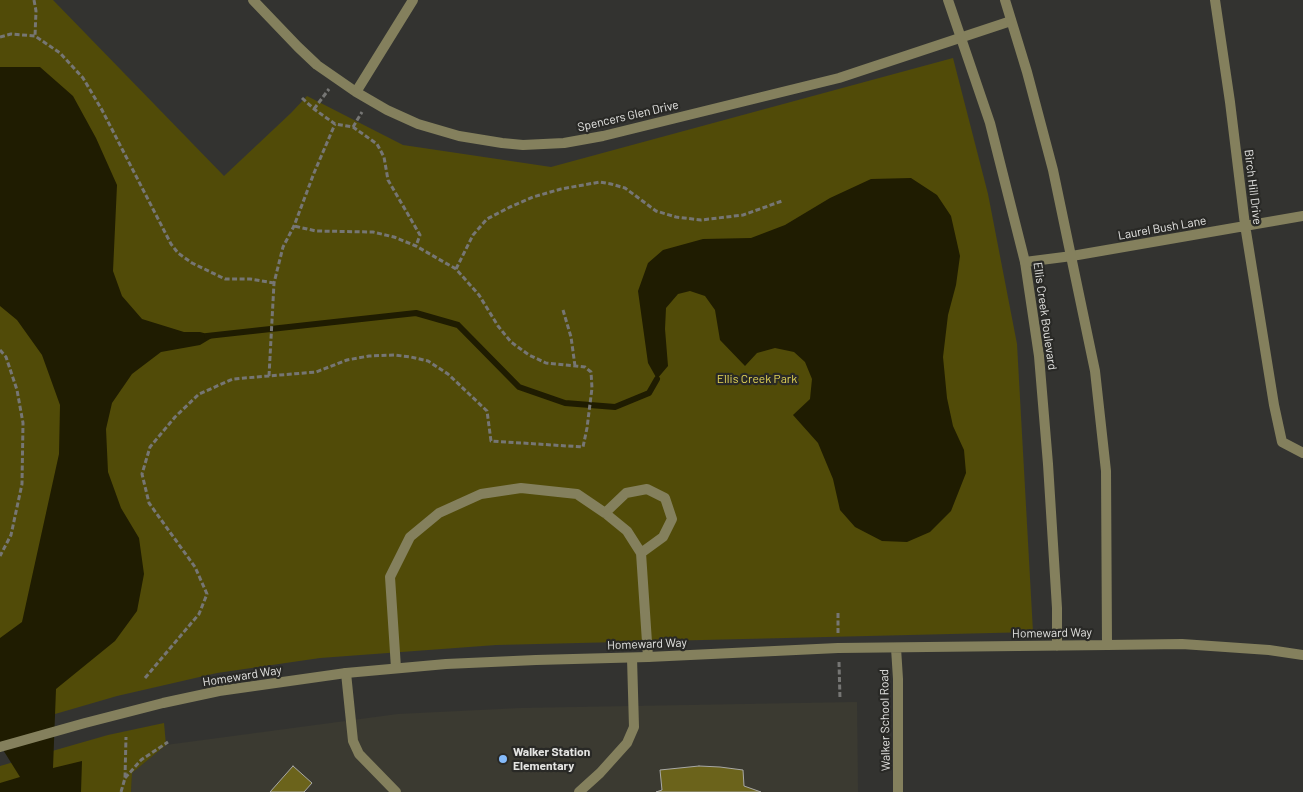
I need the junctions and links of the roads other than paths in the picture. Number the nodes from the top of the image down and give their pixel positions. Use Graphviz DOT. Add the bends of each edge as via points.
graph roads {
  1 [pos="253,0"];
  2 [pos="413,0"];
  3 [pos="948,0"];
  4 [pos="1004,0"];
  5 [pos="1215,0"];
  6 [pos="1011,21"];
  7 [pos="960,37"];
  8 [pos="356,92"];
  9 [pos="1303,216"];
  10 [pos="1245,225"];
  11 [pos="1072,256"];
  12 [pos="1025,262"];
  13 [pos="1303,454"];
  14 [pos="605,513"];
  15 [pos="641,553"];
  16 [pos="1107,645"];
  17 [pos="1057,646"];
  18 [pos="896,648"];
  19 [pos="1303,655"];
  20 [pos="648,657"];
  21 [pos="632,658"];
  22 [pos="396,668"];
  23 [pos="346,673"];
  24 [pos="0,748"];
  25 [pos="396,792"];
  26 [pos="579,792"];
  27 [pos="898,792"];
  1 -- 8 [label="street, Spencers Glen Drive" via="298,48"];
  2 -- 8 [label="street"];
  3 -- 7 [label="street, Ellis Creek Boulevard"];
  4 -- 6 [label="street"];
  5 -- 10 [label="street, Birch Hill Drive"];
  6 -- 7 [label="street, Spencers Glen Drive"];
  6 -- 11 [label="street" via="1053,170"];
  7 -- 8 [label="street, Spencers Glen Drive" via="839,78 564,143 523,145 459,136 410,120"];
  7 -- 12 [label="street, Ellis Creek Boulevard" via="990,123"];
  9 -- 10 [label="street, Laurel Bush Lane"];
  10 -- 11 [label="street, Laurel Bush Lane"];
  10 -- 13 [label="street, Birch Hill Drive" via="1282,442"];
  11 -- 12 [label="street, Laurel Bush Lane"];
  11 -- 16 [label="street" via="1095,371 1106,472"];
  12 -- 17 [label="street, Ellis Creek Boulevard" via="1039,356 1046,434"];
  14 -- 15 [label="street" via="628,531"];
  14 -- 15 [label="street" via="626,493 647,489 665,498 672,519 663,537"];
  14 -- 22 [label="street" via="577,494 521,488 481,494 439,513 410,537 390,577"];
  15 -- 20 [label="street"];
  16 -- 17 [label="street, Homeward Way"];
  16 -- 19 [label="street, Homeward Way" via="1182,644"];
  17 -- 18 [label="street, Homeward Way"];
  18 -- 20 [label="street, Homeward Way"];
  18 -- 27 [label="street, Walker School Road"];
  20 -- 21 [label="street, Homeward Way"];
  21 -- 22 [label="street, Homeward Way"];
  21 -- 26 [label="street" via="634,727 627,743"];
  22 -- 23 [label="street, Homeward Way"];
  23 -- 24 [label="street, Homeward Way" via="218,691 85,723"];
  23 -- 25 [label="street" via="353,741 359,754"];
}
